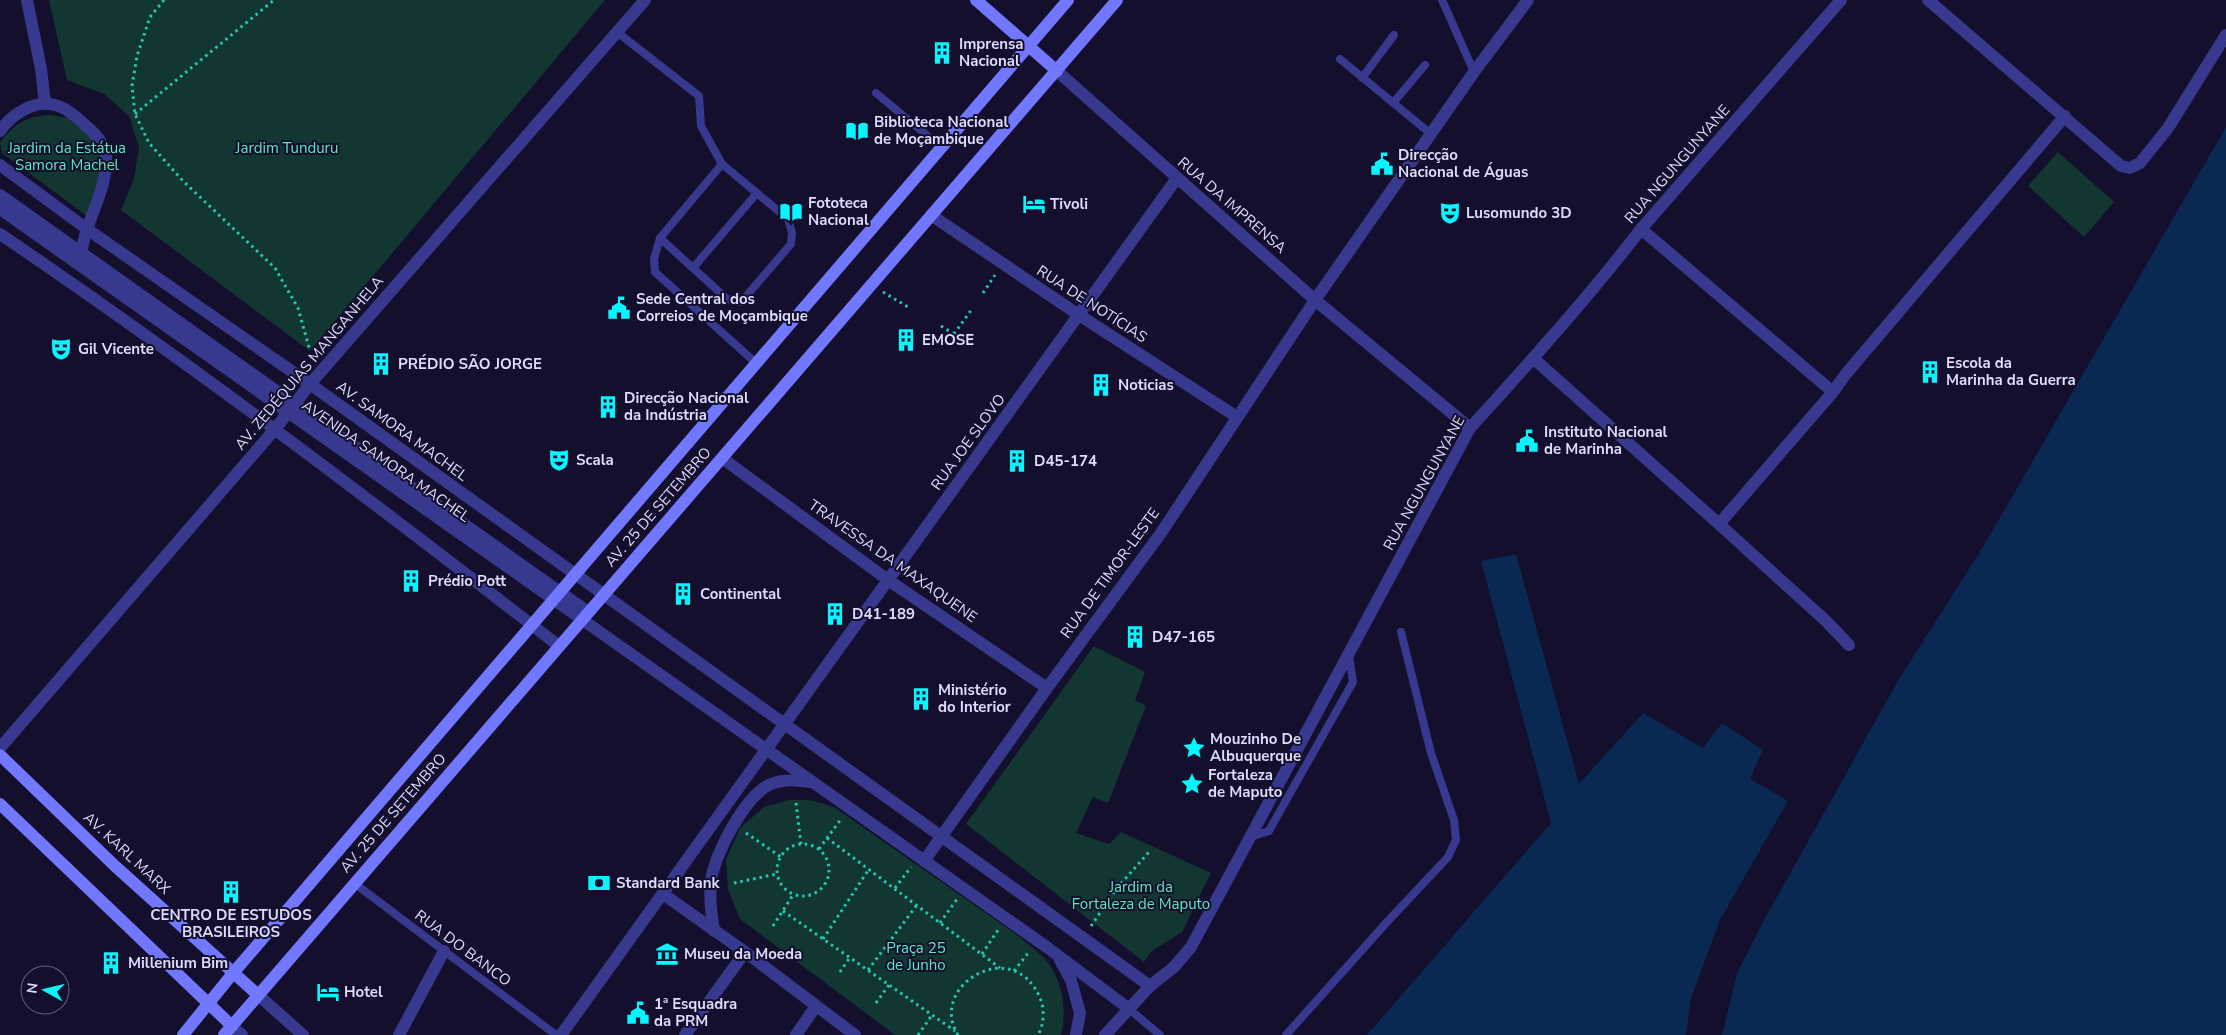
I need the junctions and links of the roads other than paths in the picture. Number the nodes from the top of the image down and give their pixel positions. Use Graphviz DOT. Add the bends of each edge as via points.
graph roads {
  1 [pos="28,0"];
  2 [pos="645,0"];
  3 [pos="976,0"];
  4 [pos="1068,0"];
  5 [pos="1118,0"];
  6 [pos="1442,0"];
  7 [pos="1528,0"];
  8 [pos="1841,0"];
  9 [pos="1928,0"];
  10 [pos="617,32"];
  11 [pos="1394,35"];
  12 [pos="2226,35"];
  13 [pos="1028,45"];
  14 [pos="1340,59"];
  15 [pos="1425,64"];
  16 [pos="1057,71"];
  17 [pos="1474,72"];
  18 [pos="1362,78"];
  19 [pos="876,93"];
  20 [pos="45,103"];
  21 [pos="1393,103"];
  22 [pos="2065,116"];
  23 [pos="0,131"];
  24 [pos="1431,134"];
  25 [pos="941,147"];
  26 [pos="722,164"];
  27 [pos="0,165"];
  28 [pos="1177,178"];
  29 [pos="757,193"];
  30 [pos="0,195"];
  31 [pos="0,210"];
  32 [pos="932,215"];
  33 [pos="87,229"];
  34 [pos="1641,229"];
  35 [pos="0,234"];
  36 [pos="660,238"];
  37 [pos="80,259"];
  38 [pos="693,268"];
  39 [pos="1315,300"];
  40 [pos="1079,315"];
  41 [pos="1533,358"];
  42 [pos="757,364"];
  43 [pos="310,384"];
  44 [pos="1833,392"];
  45 [pos="292,408"];
  46 [pos="1237,417"];
  47 [pos="276,428"];
  48 [pos="1470,428"];
  49 [pos="722,458"];
  50 [pos="1719,524"];
  51 [pos="575,574"];
  52 [pos="888,580"];
  53 [pos="603,594"];
  54 [pos="557,596"];
  55 [pos="585,616"];
  56 [pos="532,625"];
  57 [pos="1401,632"];
  58 [pos="1849,645"];
  59 [pos="559,646"];
  60 [pos="1348,654"];
  61 [pos="1047,688"];
  62 [pos="785,724"];
  63 [pos="0,748"];
  64 [pos="766,749"];
  65 [pos="0,755"];
  66 [pos="814,783"];
  67 [pos="0,804"];
  68 [pos="941,837"];
  69 [pos="1250,837"];
  70 [pos="918,863"];
  71 [pos="354,883"];
  72 [pos="663,894"];
  73 [pos="714,931"];
  74 [pos="1048,948"];
  75 [pos="444,951"];
  76 [pos="745,952"];
  77 [pos="234,972"];
  78 [pos="1150,986"];
  79 [pos="257,994"];
  80 [pos="209,1005"];
  81 [pos="816,1006"];
  82 [pos="1128,1008"];
  83 [pos="228,1030"];
  84 [pos="183,1035"];
  85 [pos="242,1035"];
  86 [pos="303,1035"];
  87 [pos="400,1035"];
  88 [pos="556,1035"];
  89 [pos="561,1035"];
  90 [pos="685,1035"];
  91 [pos="796,1035"];
  92 [pos="855,1035"];
  93 [pos="1076,1035"];
  94 [pos="1105,1035"];
  95 [pos="1160,1035"];
  96 [pos="1286,1035"];
  1 -- 20 [label="street"];
  2 -- 10 [label="street, AV. ZEDÉQUIAS MANGANHELA"];
  3 -- 13 [label="main road, RUA DA IMPRENSA"];
  4 -- 13 [label="main road, AV. 25 DE SETEMBRO"];
  5 -- 16 [label="main road, AV. 25 DE SETEMBRO"];
  6 -- 17 [label="lane"];
  7 -- 17 [label="street, RUA DE TIMOR-LESTE"];
  8 -- 34 [label="street, RUA NGUNGUNYANE"];
  9 -- 22 [label="street"];
  10 -- 26 [label="lane" via="699,96 701,126"];
  10 -- 43 [label="street, AV. ZEDÉQUIAS MANGANHELA"];
  11 -- 18 [label="lane"];
  12 -- 22 [label="street" via="2168,128 2140,163 2130,168 2121,166"];
  13 -- 16 [label="main road, RUA DA IMPRENSA"];
  13 -- 25 [label="main road, AV. 25 DE SETEMBRO"];
  14 -- 18 [label="lane"];
  15 -- 21 [label="lane"];
  16 -- 28 [label="street, RUA DA IMPRENSA"];
  16 -- 32 [label="main road, AV. 25 DE SETEMBRO"];
  17 -- 24 [label="street, RUA DE TIMOR-LESTE"];
  18 -- 21 [label="lane"];
  19 -- 25 [label="lane"];
  20 -- 23 [label="street" via="8,119"];
  20 -- 33 [label="street" via="70,112 99,137 106,155 105,175"];
  21 -- 24 [label="lane"];
  22 -- 44 [label="street"];
  24 -- 39 [label="street, RUA DE TIMOR-LESTE"];
  25 -- 42 [label="main road, AV. 25 DE SETEMBRO"];
  26 -- 29 [label="lane"];
  26 -- 36 [label="lane"];
  27 -- 33 [label="street, AV. SAMORA MACHEL"];
  28 -- 39 [label="street, RUA DA IMPRENSA"];
  28 -- 40 [label="street, RUA JOE SLOVO"];
  29 -- 38 [label="lane"];
  29 -- 38 [label="lane" via="788,219 791,244 741,302 727,299"];
  30 -- 37 [label="street"];
  31 -- 37 [label="street"];
  32 -- 40 [label="street, RUA DE NOTÍCIAS"];
  32 -- 49 [label="main road, AV. 25 DE SETEMBRO"];
  33 -- 37 [label="street"];
  33 -- 43 [label="street, AV. SAMORA MACHEL"];
  34 -- 41 [label="street, RUA NGUNGUNYANE"];
  34 -- 44 [label="street"];
  35 -- 47 [label="street"];
  36 -- 38 [label="lane"];
  36 -- 42 [label="lane" via="654,259 655,272"];
  37 -- 45 [label="street"];
  39 -- 46 [label="street, RUA DE TIMOR-LESTE"];
  39 -- 48 [label="street, RUA DA IMPRENSA"];
  40 -- 46 [label="street, RUA DE NOTÍCIAS"];
  40 -- 52 [label="street, RUA JOE SLOVO"];
  41 -- 48 [label="street, RUA NGUNGUNYANE"];
  41 -- 50 [label="street"];
  42 -- 51 [label="main road, AV. 25 DE SETEMBRO"];
  43 -- 45 [label="street, AV. ZEDÉQUIAS MANGANHELA"];
  43 -- 51 [label="street, AV. SAMORA MACHEL"];
  44 -- 50 [label="street"];
  45 -- 47 [label="street, AV. ZEDÉQUIAS MANGANHELA"];
  45 -- 54 [label="street, AVENIDA SAMORA MACHEL"];
  46 -- 61 [label="street, RUA DE TIMOR-LESTE" via="1161,533"];
  47 -- 56 [label="street"];
  47 -- 63 [label="street, AV. ZEDÉQUIAS MANGANHELA"];
  48 -- 60 [label="street, RUA NGUNGUNYANE"];
  49 -- 52 [label="street, TRAVESSA DA MAXAQUENE"];
  49 -- 53 [label="main road, AV. 25 DE SETEMBRO"];
  50 -- 58 [label="street"];
  51 -- 53 [label="street, AV. SAMORA MACHEL"];
  51 -- 54 [label="main road, AV. 25 DE SETEMBRO"];
  52 -- 61 [label="street, TRAVESSA DA MAXAQUENE"];
  52 -- 62 [label="street, RUA JOE SLOVO"];
  53 -- 55 [label="main road, AV. 25 DE SETEMBRO"];
  53 -- 62 [label="street, AV. SAMORA MACHEL"];
  54 -- 55 [label="street, AVENIDA SAMORA MACHEL"];
  54 -- 56 [label="main road, AV. 25 DE SETEMBRO"];
  55 -- 59 [label="main road, AV. 25 DE SETEMBRO"];
  55 -- 64 [label="street"];
  56 -- 59 [label="street"];
  56 -- 77 [label="main road, AV. 25 DE SETEMBRO"];
  57 -- 96 [label="lane" via="1430,752 1454,820 1454,848"];
  59 -- 71 [label="main road, AV. 25 DE SETEMBRO"];
  60 -- 69 [label="street, RUA NGUNGUNYANE"];
  60 -- 69 [label="lane" via="1353,682 1269,831"];
  61 -- 68 [label="street, RUA DE TIMOR-LESTE"];
  62 -- 64 [label="street"];
  62 -- 68 [label="street, AV. SAMORA MACHEL"];
  64 -- 66 [label="street"];
  64 -- 72 [label="street"];
  65 -- 77 [label="main road, AV. KARL MARX" via="115,866"];
  66 -- 70 [label="street"];
  66 -- 73 [label="street" via="792,779 769,785 735,820 711,879 709,905"];
  67 -- 80 [label="main road"];
  68 -- 70 [label="street, RUA DE TIMOR-LESTE"];
  68 -- 78 [label="street, AV. SAMORA MACHEL"];
  69 -- 78 [label="street, RUA NGUNGUNYANE" via="1191,946 1174,967"];
  70 -- 74 [label="street"];
  71 -- 75 [label="lane, RUA DO BANCO"];
  71 -- 79 [label="main road, AV. 25 DE SETEMBRO"];
  72 -- 73 [label="street"];
  72 -- 89 [label="street"];
  73 -- 76 [label="street"];
  74 -- 82 [label="street"];
  74 -- 93 [label="street" via="1063,963 1076,997 1080,1013"];
  75 -- 87 [label="street"];
  75 -- 88 [label="lane, RUA DO BANCO"];
  76 -- 81 [label="street"];
  76 -- 90 [label="street"];
  77 -- 79 [label="main road, AV. KARL MARX"];
  77 -- 80 [label="main road, AV. 25 DE SETEMBRO"];
  78 -- 82 [label="street, RUA NGUNGUNYANE"];
  79 -- 83 [label="main road, AV. 25 DE SETEMBRO"];
  79 -- 86 [label="street"];
  80 -- 83 [label="main road"];
  80 -- 84 [label="main road"];
  81 -- 91 [label="street"];
  81 -- 92 [label="street"];
  82 -- 94 [label="street"];
  82 -- 95 [label="lane"];
  83 -- 85 [label="street"];
}
